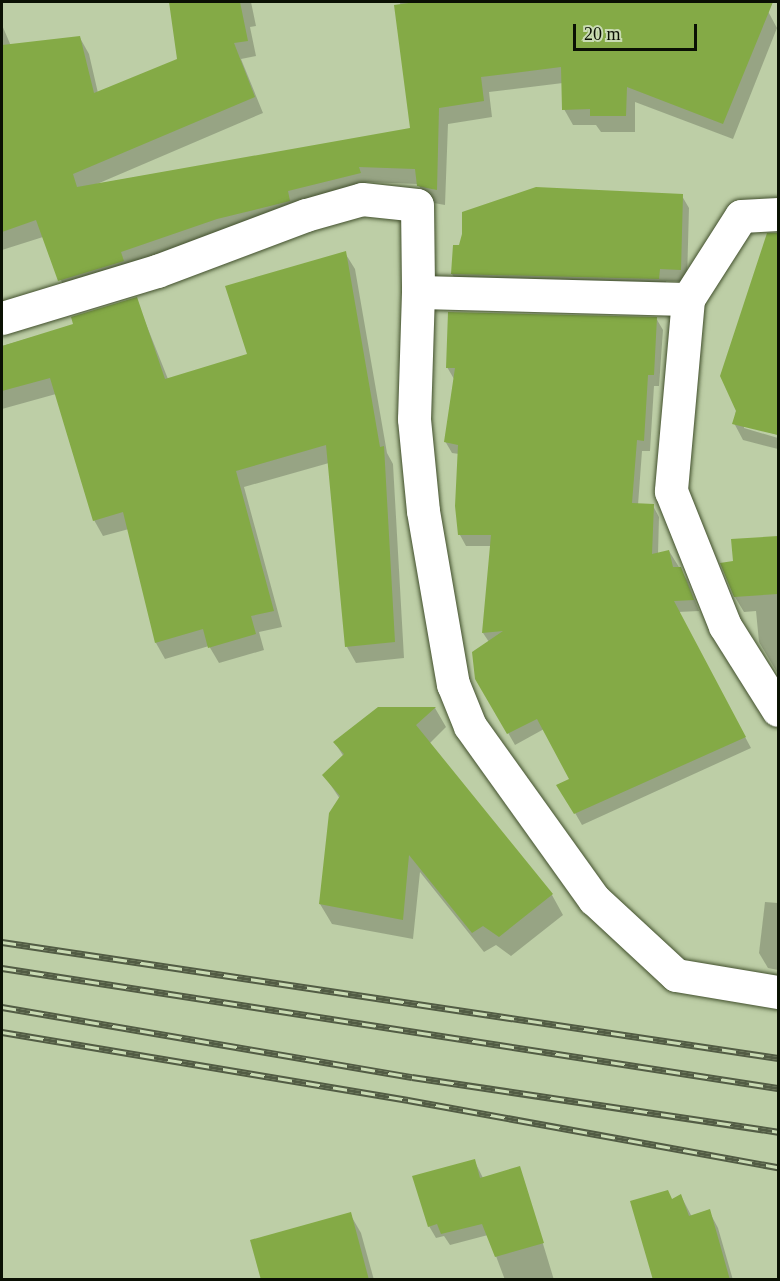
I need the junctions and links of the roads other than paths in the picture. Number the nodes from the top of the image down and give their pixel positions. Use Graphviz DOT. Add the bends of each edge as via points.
graph roads {
  1 [pos="778,214"];
  2 [pos="418,292"];
  3 [pos="688,299"];
  4 [pos="2,318"];
  5 [pos="778,710"];
  6 [pos="778,992"];
  1 -- 3 [label="street" via="741,216"];
  2 -- 3 [label="street"];
  2 -- 4 [label="street" via="417,205 362,199 306,215 157,271"];
  2 -- 6 [label="street" via="414,419 423,511 453,684 470,726 594,899 667,968 676,975"];
  3 -- 5 [label="street" via="671,491 725,626"];
}
